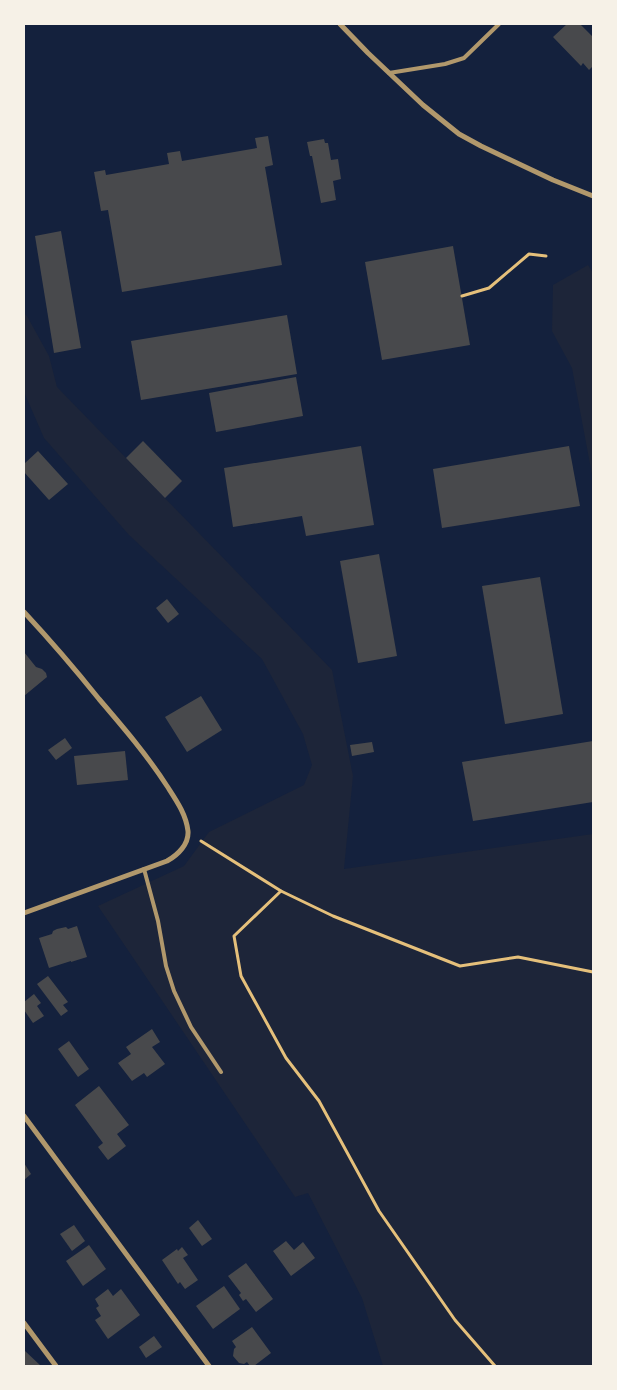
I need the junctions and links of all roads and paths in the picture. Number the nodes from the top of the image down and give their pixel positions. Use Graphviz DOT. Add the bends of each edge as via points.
graph roads {
  1 [pos="340,24"];
  2 [pos="499,24"];
  3 [pos="389,73"];
  4 [pos="593,196"];
  5 [pos="546,256"];
  6 [pos="462,296"];
  7 [pos="24,612"];
  8 [pos="188,833"];
  9 [pos="144,869"];
  10 [pos="281,891"];
  11 [pos="24,913"];
  12 [pos="593,972"];
  13 [pos="221,1072"];
  14 [pos="24,1116"];
  15 [pos="24,1323"];
  16 [pos="56,1366"];
  17 [pos="209,1366"];
  18 [pos="495,1366"];
  1 -- 3 [label="street"];
  2 -- 3 [label="lane" via="464,58"];
  3 -- 4 [label="street" via="459,134"];
  5 -- 6 [label="path" via="529,254 489,288"];
  7 -- 8 [label="street" via="147,757 177,801"];
  8 -- 9 [label="street" via="177,854"];
  8 -- 10 [label="path"];
  9 -- 11 [label="street"];
  9 -- 13 [label="lane" via="174,991 191,1027"];
  10 -- 12 [label="path" via="333,916 460,966 518,957"];
  10 -- 18 [label="path" via="234,936 241,976 286,1058 319,1101 379,1211 454,1320"];
  14 -- 17 [label="street"];
  15 -- 16 [label="street"];
}
